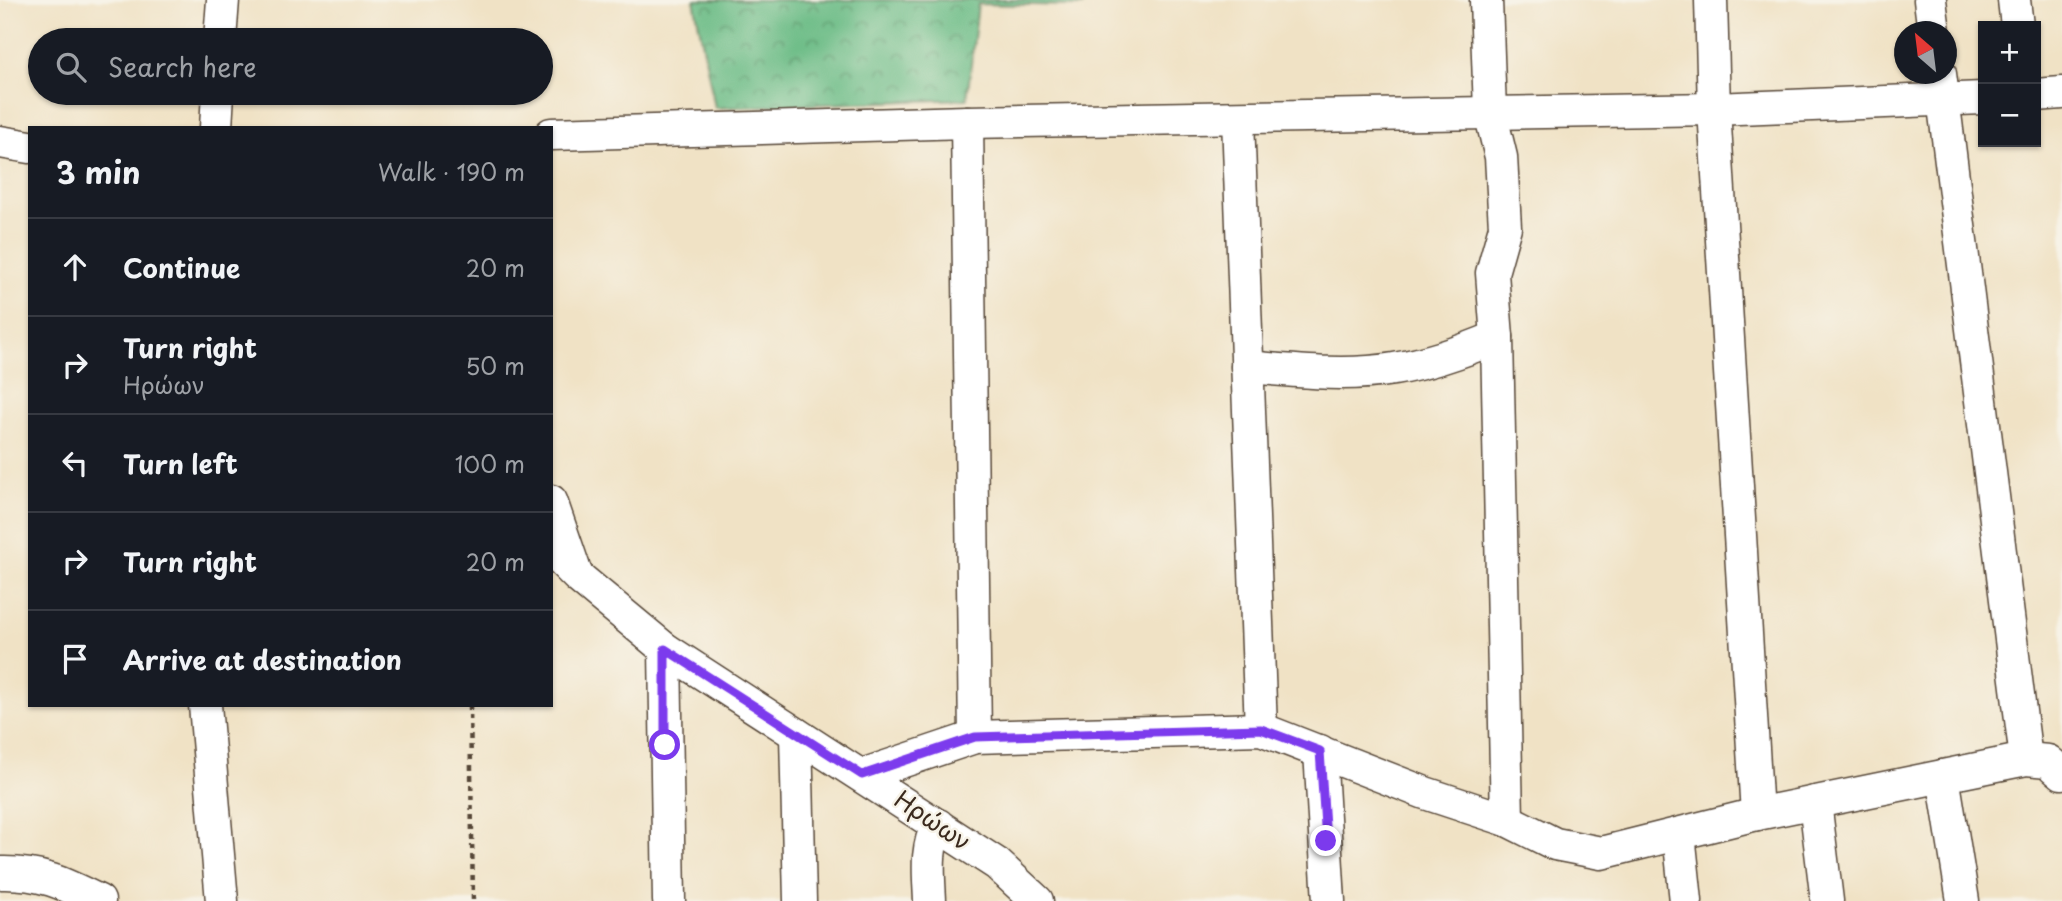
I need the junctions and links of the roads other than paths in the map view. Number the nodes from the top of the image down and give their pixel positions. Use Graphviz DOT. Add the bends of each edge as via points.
graph roads {
  1 [pos="223,0"];
  2 [pos="1486,0"];
  3 [pos="1711,0"];
  4 [pos="1930,0"];
  5 [pos="2014,0"];
  6 [pos="1933,21"];
  7 [pos="2016,21"];
  8 [pos="221,28"];
  9 [pos="1942,87"];
  10 [pos="2062,93"];
  11 [pos="2041,94"];
  12 [pos="1978,97"];
  13 [pos="217,105"];
  14 [pos="1714,109"];
  15 [pos="1490,112"];
  16 [pos="1238,118"];
  17 [pos="967,121"];
  18 [pos="216,126"];
  19 [pos="553,134"];
  20 [pos="0,142"];
  21 [pos="28,147"];
  22 [pos="1497,337"];
  23 [pos="1247,367"];
  24 [pos="553,507"];
  25 [pos="553,552"];
  26 [pos="577,576"];
  27 [pos="665,649"];
  28 [pos="205,707"];
  29 [pos="1261,729"];
  30 [pos="796,734"];
  31 [pos="975,737"];
  32 [pos="1320,751"];
  33 [pos="2026,758"];
  34 [pos="2062,774"];
  35 [pos="862,775"];
  36 [pos="1943,776"];
  37 [pos="1815,802"];
  38 [pos="1757,814"];
  39 [pos="1507,820"];
  40 [pos="938,825"];
  41 [pos="1679,834"];
  42 [pos="0,873"];
  43 [pos="99,901"];
  44 [pos="222,901"];
  45 [pos="669,901"];
  46 [pos="800,901"];
  47 [pos="930,901"];
  48 [pos="1037,901"];
  49 [pos="1329,901"];
  50 [pos="1686,901"];
  51 [pos="1827,901"];
  52 [pos="1963,901"];
  1 -- 8 [label="street"];
  2 -- 15 [label="street"];
  3 -- 14 [label="street"];
  4 -- 6 [label="street"];
  5 -- 7 [label="street"];
  9 -- 12 [label="street"];
  9 -- 14 [label="street"];
  9 -- 33 [label="street"];
  10 -- 11 [label="street"];
  13 -- 18 [label="street"];
  14 -- 15 [label="street"];
  14 -- 38 [label="street"];
  15 -- 16 [label="street"];
  15 -- 22 [label="street" via="1501,157 1505,227 1492,273"];
  16 -- 17 [label="street"];
  16 -- 23 [label="street"];
  17 -- 19 [label="street"];
  17 -- 31 [label="street"];
  20 -- 21 [label="street"];
  22 -- 23 [label="street" via="1432,361 1392,369 1350,372"];
  22 -- 39 [label="street"];
  23 -- 29 [label="street"];
  24 -- 26 [label="street"];
  25 -- 26 [label="street, Ηρώων"];
  26 -- 27 [label="street, Ηρώων"];
  27 -- 30 [label="street, Ηρώων"];
  27 -- 45 [label="street"];
  28 -- 44 [label="street"];
  29 -- 31 [label="street"];
  29 -- 32 [label="street"];
  30 -- 35 [label="street, Ηρώων"];
  30 -- 46 [label="street"];
  31 -- 35 [label="street"];
  32 -- 39 [label="street"];
  32 -- 49 [label="street"];
  33 -- 34 [label="street" via="2048,761"];
  33 -- 36 [label="street"];
  35 -- 40 [label="street, Ηρώων"];
  36 -- 37 [label="street"];
  36 -- 52 [label="street"];
  37 -- 38 [label="street"];
  37 -- 51 [label="street"];
  38 -- 41 [label="street"];
  39 -- 41 [label="street" via="1555,844 1601,853"];
  40 -- 47 [label="street" via="929,856"];
  40 -- 48 [label="street, Ηρώων" via="996,864"];
  41 -- 50 [label="street"];
  42 -- 43 [label="street" via="58,880"];
}
